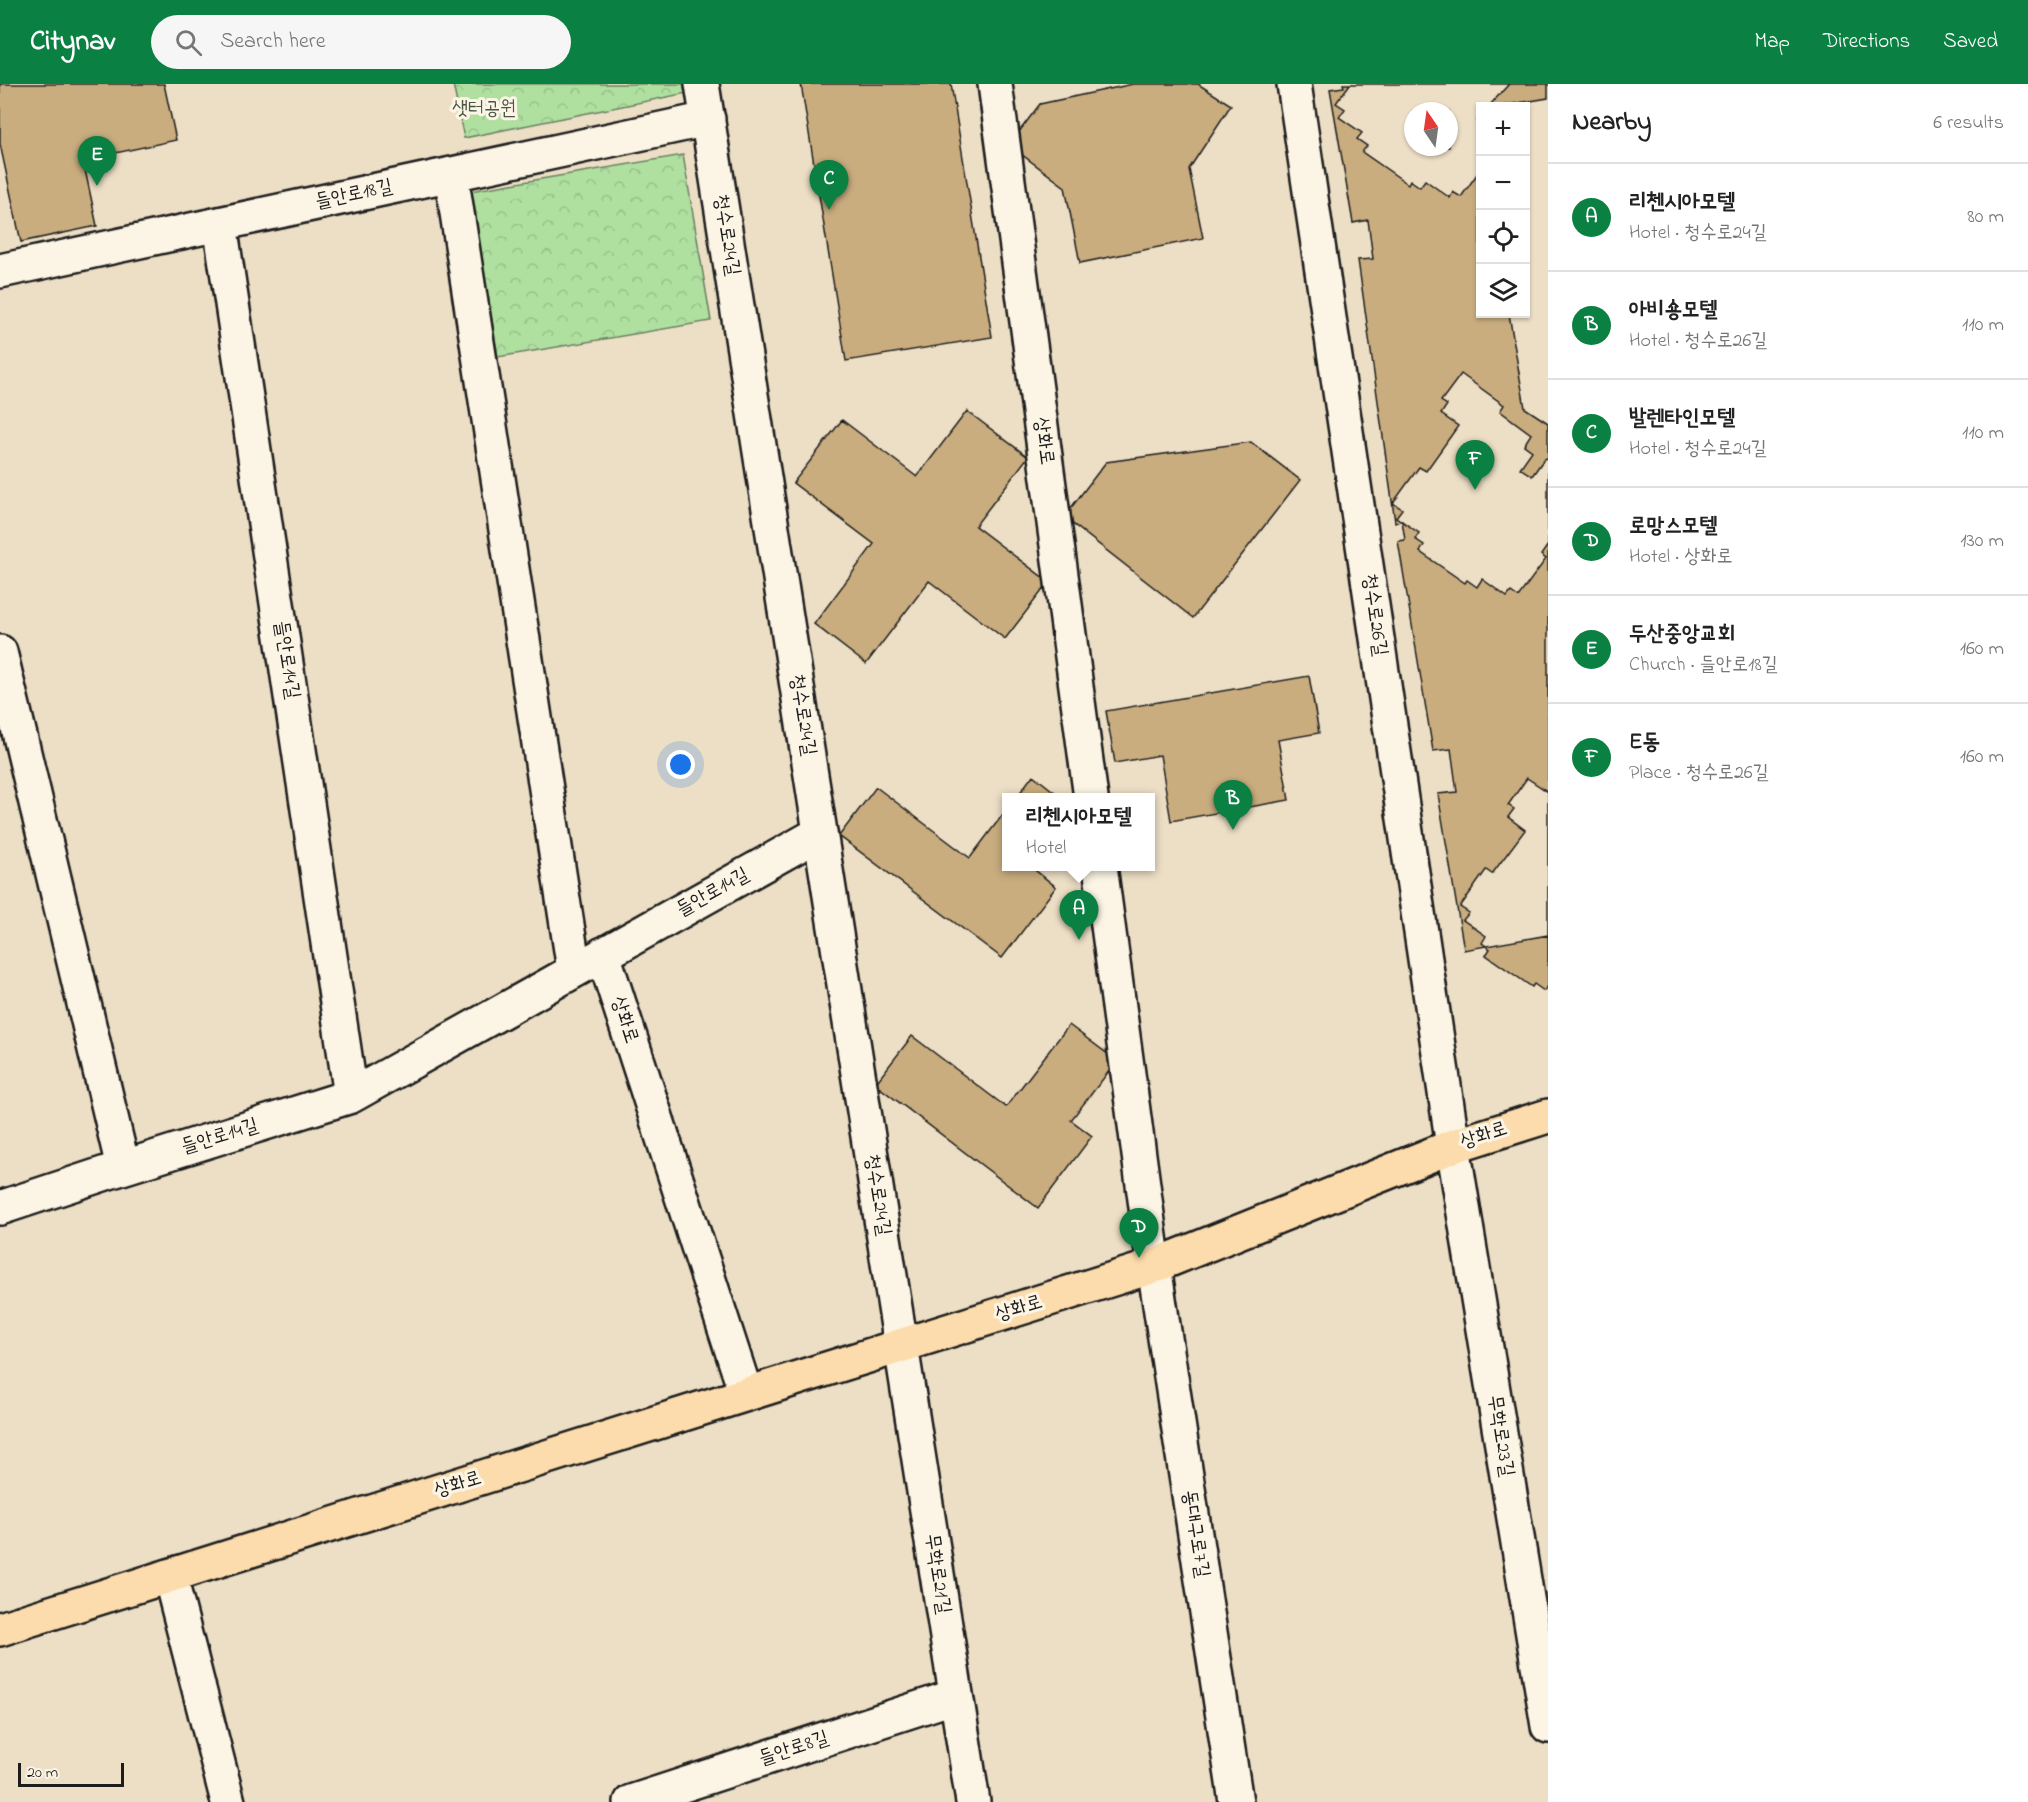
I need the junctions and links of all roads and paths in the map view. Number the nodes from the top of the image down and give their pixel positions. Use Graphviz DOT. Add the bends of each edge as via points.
graph roads {
  1 [pos="702,84"];
  2 [pos="995,84"];
  3 [pos="1294,84"];
  4 [pos="708,119"];
  5 [pos="451,174"];
  6 [pos="220,224"];
  7 [pos="0,271"];
  8 [pos="0,652"];
  9 [pos="1090,793"];
  10 [pos="820,833"];
  11 [pos="1101,871"];
  12 [pos="603,954"];
  13 [pos="574,970"];
  14 [pos="351,1096"];
  15 [pos="1548,1116"];
  16 [pos="1453,1146"];
  17 [pos="123,1167"];
  18 [pos="0,1208"];
  19 [pos="1154,1266"];
  20 [pos="901,1346"];
  21 [pos="746,1394"];
  22 [pos="170,1575"];
  23 [pos="0,1629"];
  24 [pos="956,1696"];
  25 [pos="1548,1726"];
  26 [pos="228,1802"];
  27 [pos="631,1802"];
  28 [pos="973,1802"];
  29 [pos="1236,1802"];
  1 -- 4 [label="street, 청수로24길"];
  2 -- 9 [label="street, 상화로"];
  3 -- 16 [label="street, 청수로26길"];
  4 -- 5 [label="street, 들안로18길"];
  4 -- 10 [label="street, 청수로24길"];
  5 -- 6 [label="street, 들안로18길"];
  5 -- 13 [label="street"];
  6 -- 7 [label="street, 들안로18길"];
  6 -- 14 [label="street, 들안로14길"];
  8 -- 17 [label="street"];
  10 -- 12 [label="street, 들안로14길"];
  10 -- 20 [label="street, 청수로24길"];
  11 -- 19 [label="street"];
  12 -- 13 [label="street, 들안로14길"];
  12 -- 21 [label="street, 상화로"];
  13 -- 14 [label="street, 들안로14길"];
  14 -- 17 [label="street, 들안로14길"];
  15 -- 16 [label="main road, 상화로"];
  16 -- 19 [label="main road, 상화로"];
  16 -- 25 [label="street, 무학로23길"];
  17 -- 18 [label="street, 들안로14길"];
  19 -- 20 [label="main road, 상화로"];
  19 -- 29 [label="street, 동대구로7길"];
  20 -- 21 [label="main road, 상화로"];
  20 -- 24 [label="street, 무학로21길"];
  21 -- 22 [label="main road, 상화로"];
  22 -- 23 [label="main road, 상화로"];
  22 -- 26 [label="street"];
  24 -- 27 [label="street, 들안로8길"];
  24 -- 28 [label="street, 무학로21길"];
}
